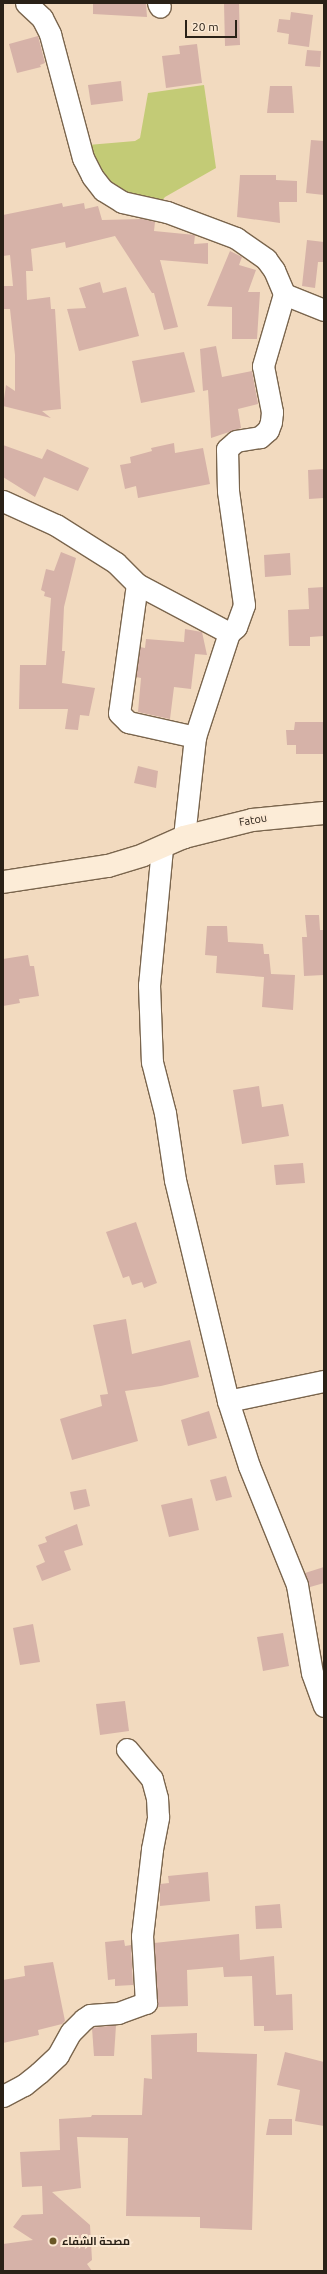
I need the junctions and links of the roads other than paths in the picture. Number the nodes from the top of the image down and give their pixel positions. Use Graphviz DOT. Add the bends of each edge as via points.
graph roads {
  1 [pos="29,4"];
  2 [pos="284,294"];
  3 [pos="324,310"];
  4 [pos="3,502"];
  5 [pos="137,584"];
  6 [pos="229,633"];
  7 [pos="195,737"];
  8 [pos="324,813"];
  9 [pos="184,837"];
  10 [pos="162,848"];
  11 [pos="3,882"];
  12 [pos="324,1381"];
  13 [pos="228,1401"];
  14 [pos="324,1706"];
  15 [pos="127,1748"];
  16 [pos="3,2096"];
  1 -- 2 [label="street" via="42,18 50,34 83,158 103,190 122,202 167,212 236,238 266,259 274,270"];
  2 -- 3 [label="street"];
  2 -- 6 [label="street" via="263,366 272,412 271,422 268,430 260,437 236,441 227,449 228,491 244,605 236,627"];
  4 -- 5 [label="street" via="56,525 116,563"];
  5 -- 6 [label="street"];
  5 -- 7 [label="street" via="119,714 128,722"];
  6 -- 7 [label="street"];
  7 -- 9 [label="street"];
  8 -- 9 [label="street, Fatou" via="252,820"];
  9 -- 10 [label="street, Fatou"];
  10 -- 11 [label="street, Fatou" via="108,866"];
  10 -- 13 [label="street" via="149,985 152,1062 165,1113 176,1180"];
  12 -- 13 [label="street"];
  13 -- 14 [label="street" via="249,1466 297,1585 312,1673"];
  15 -- 16 [label="street" via="152,1779 157,1798 158,1817 142,1936 146,2004 118,2013 90,2015 71,2032 58,2055 39,2073 24,2085"];
}
